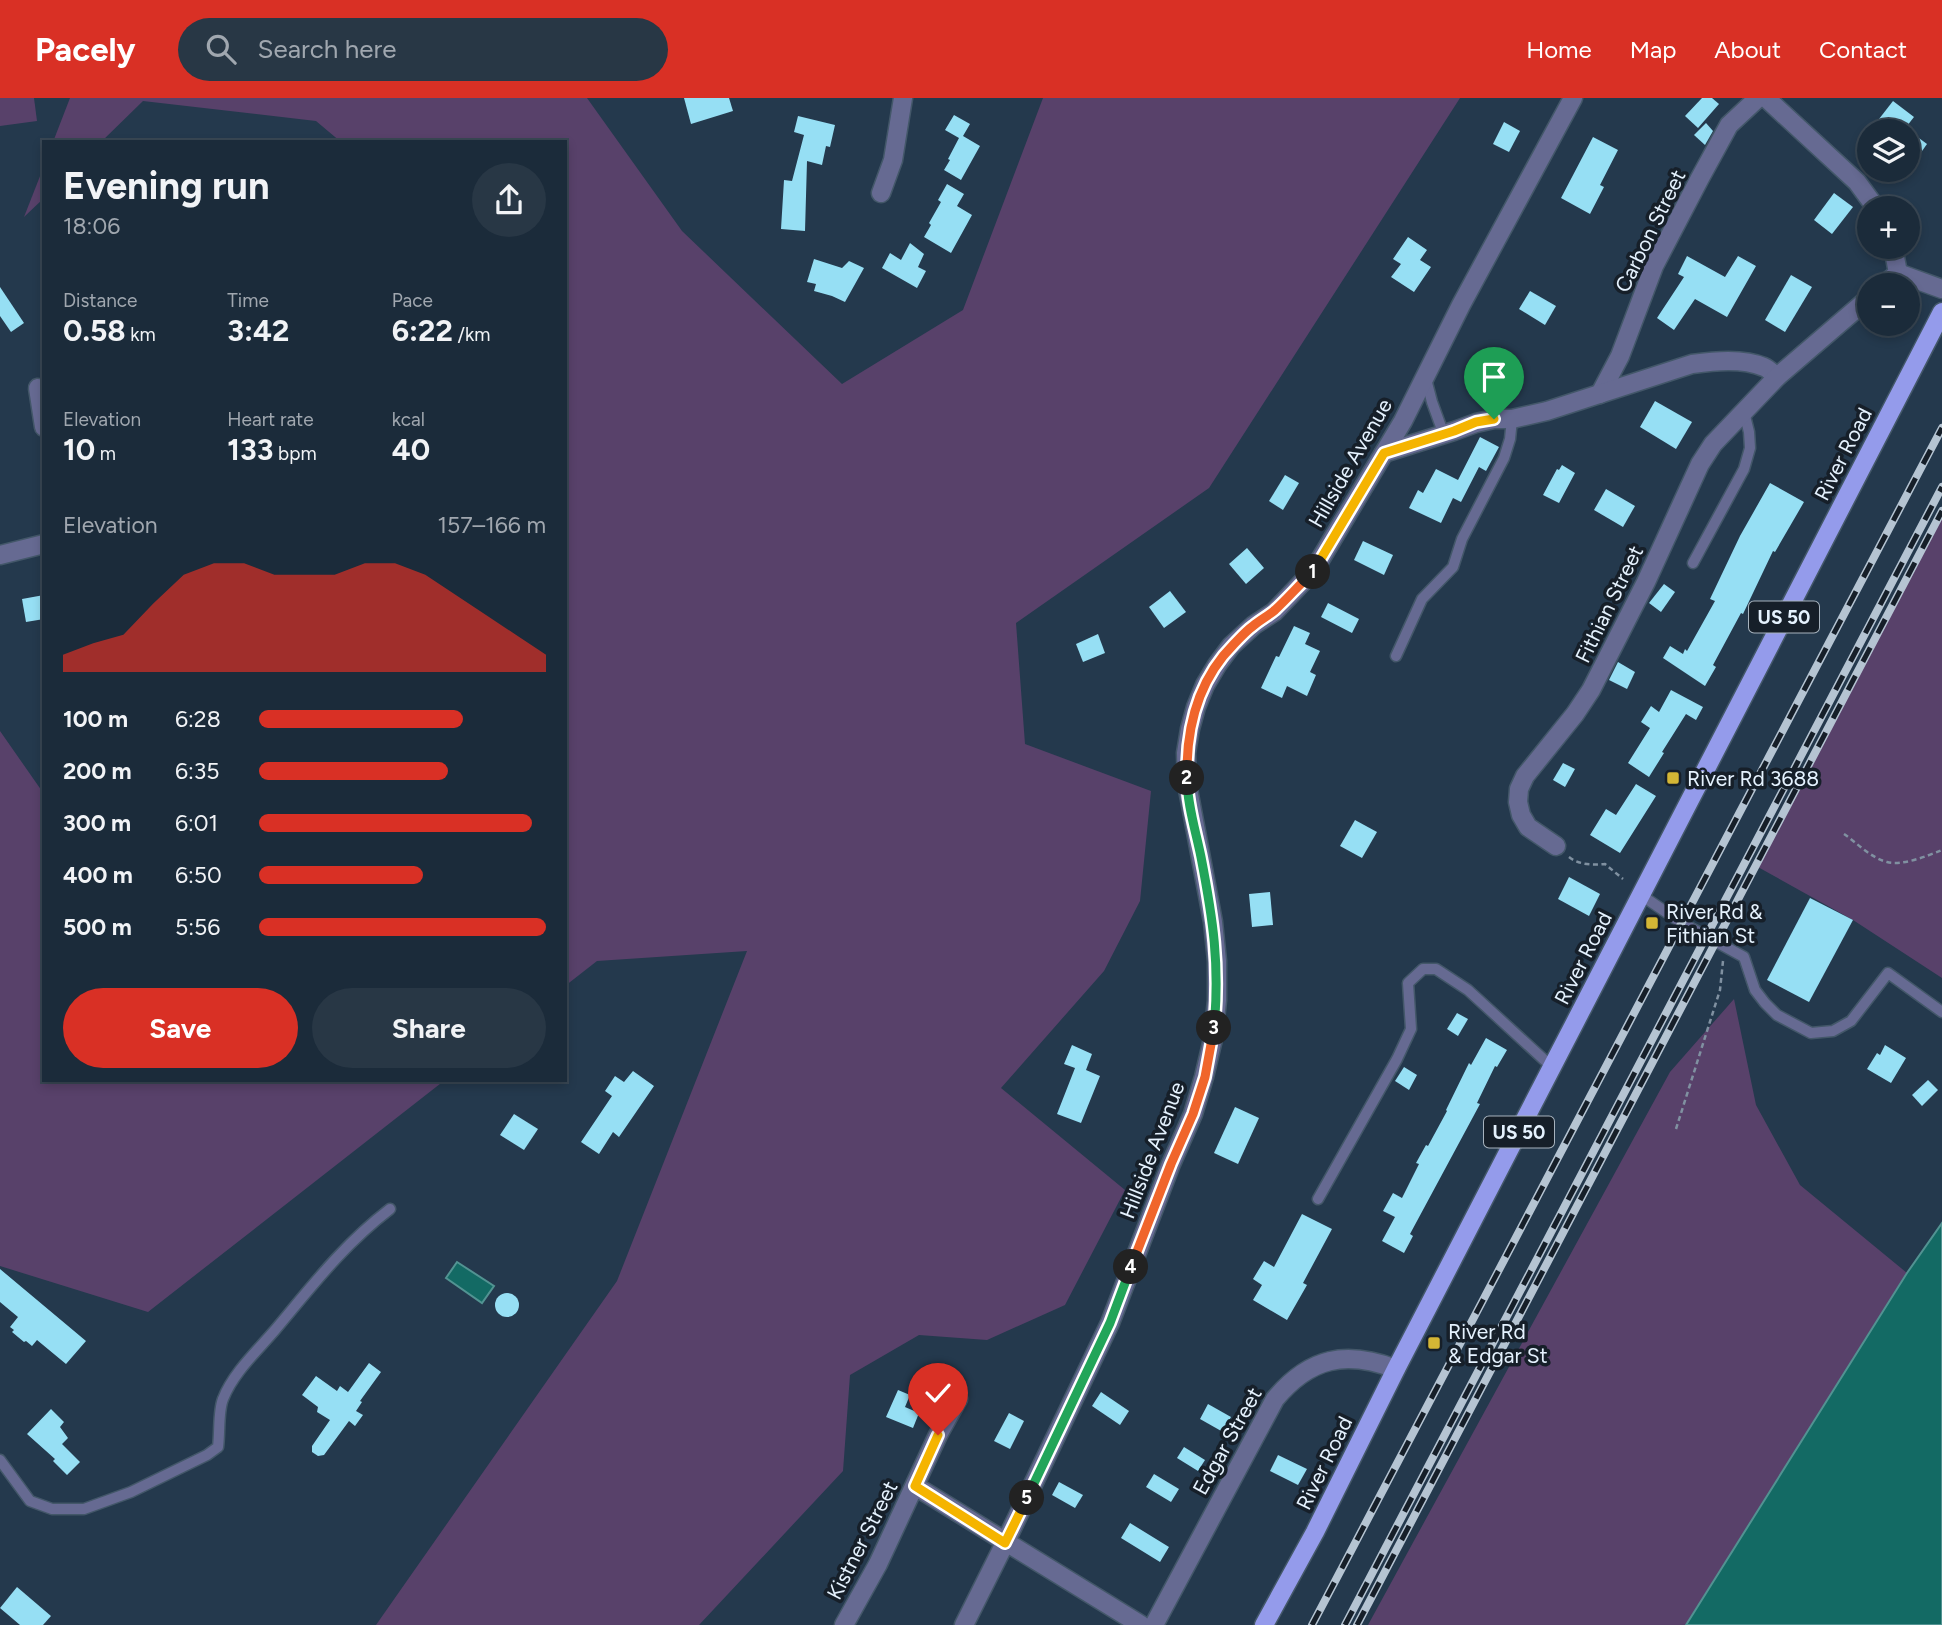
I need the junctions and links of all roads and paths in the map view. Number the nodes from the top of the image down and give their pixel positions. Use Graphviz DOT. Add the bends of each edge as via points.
graph roads {
  1 [pos="903,98"];
  2 [pos="1573,98"];
  3 [pos="1758,98"];
  4 [pos="1766,98"];
  5 [pos="881,193"];
  6 [pos="1867,196"];
  7 [pos="1895,259"];
  8 [pos="1898,273"];
  9 [pos="1920,281"];
  10 [pos="1942,289"];
  11 [pos="1857,308"];
  12 [pos="1942,312"];
  13 [pos="1425,377"];
  14 [pos="1777,377"];
  15 [pos="1600,394"];
  16 [pos="1744,412"];
  17 [pos="1512,419"];
  18 [pos="1444,435"];
  19 [pos="1384,453"];
  20 [pos="42,544"];
  21 [pos="0,555"];
  22 [pos="1693,563"];
  23 [pos="1396,656"];
  24 [pos="1844,834"];
  25 [pos="1556,846"];
  26 [pos="1942,850"];
  27 [pos="1623,879"];
  28 [pos="1641,895"];
  29 [pos="1717,941"];
  30 [pos="1942,1012"];
  31 [pos="1552,1067"];
  32 [pos="1676,1129"];
  33 [pos="1318,1199"];
  34 [pos="390,1209"];
  35 [pos="1396,1368"];
  36 [pos="958,1399"];
  37 [pos="0,1460"];
  38 [pos="915,1486"];
  39 [pos="1005,1543"];
  40 [pos="844,1625"];
  41 [pos="964,1625"];
  42 [pos="1141,1625"];
  43 [pos="1154,1625"];
  44 [pos="1264,1625"];
  1 -- 5 [label="street" via="893,160"];
  2 -- 13 [label="street, Hillside Avenue"];
  3 -- 15 [label="street, Carbon Street" via="1729,125 1700,178 1654,266 1620,356"];
  4 -- 6 [label="street"];
  7 -- 8 [label="street"];
  9 -- 10 [label="street"];
  11 -- 14 [label="street, Fithian Street"];
  12 -- 28 [label="main road, River Road / US 50"];
  13 -- 18 [label="lane"];
  13 -- 19 [label="street, Hillside Avenue"];
  14 -- 15 [label="street" via="1765,367 1736,362 1692,364"];
  14 -- 16 [label="street, Fithian Street"];
  15 -- 17 [label="street"];
  16 -- 22 [label="lane" via="1750,448 1744,469"];
  16 -- 25 [label="street, Fithian Street" via="1700,464 1591,690 1519,789 1517,802 1528,827"];
  17 -- 18 [label="street" via="1476,422"];
  17 -- 23 [label="lane" via="1504,458 1462,539 1453,567 1422,599"];
  18 -- 19 [label="street"];
  19 -- 39 [label="street, Hillside Avenue" via="1314,570 1274,612 1231,646 1196,707 1186,753 1187,784 1217,961 1213,1039 1205,1077 1110,1323"];
  20 -- 21 [label="street"];
  24 -- 26 [label="path" via="1888,862 1916,860"];
  25 -- 27 [label="path" via="1575,861 1605,864"];
  28 -- 29 [label="lane"];
  28 -- 31 [label="main road, River Road / US 50"];
  29 -- 30 [label="lane" via="1744,957 1755,989 1777,1015 1811,1033 1833,1031 1851,1021 1888,973"];
  29 -- 32 [label="path" via="1723,961 1720,990"];
  31 -- 33 [label="lane" via="1468,990 1436,969 1423,969 1408,983 1410,1029 1406,1039"];
  31 -- 35 [label="main road, River Road / US 50"];
  34 -- 37 [label="lane" via="314,1281 231,1381 221,1401 218,1447 207,1455 84,1509 52,1509 30,1501"];
  35 -- 43 [label="street, Edgar Street" via="1374,1360 1342,1359 1311,1368 1285,1386"];
  35 -- 44 [label="main road, River Road / US 50"];
  36 -- 38 [label="street, Kistner Street"];
  38 -- 39 [label="street"];
  38 -- 40 [label="street, Kistner Street"];
  39 -- 41 [label="street, Hillside Avenue"];
  39 -- 42 [label="street"];
}
